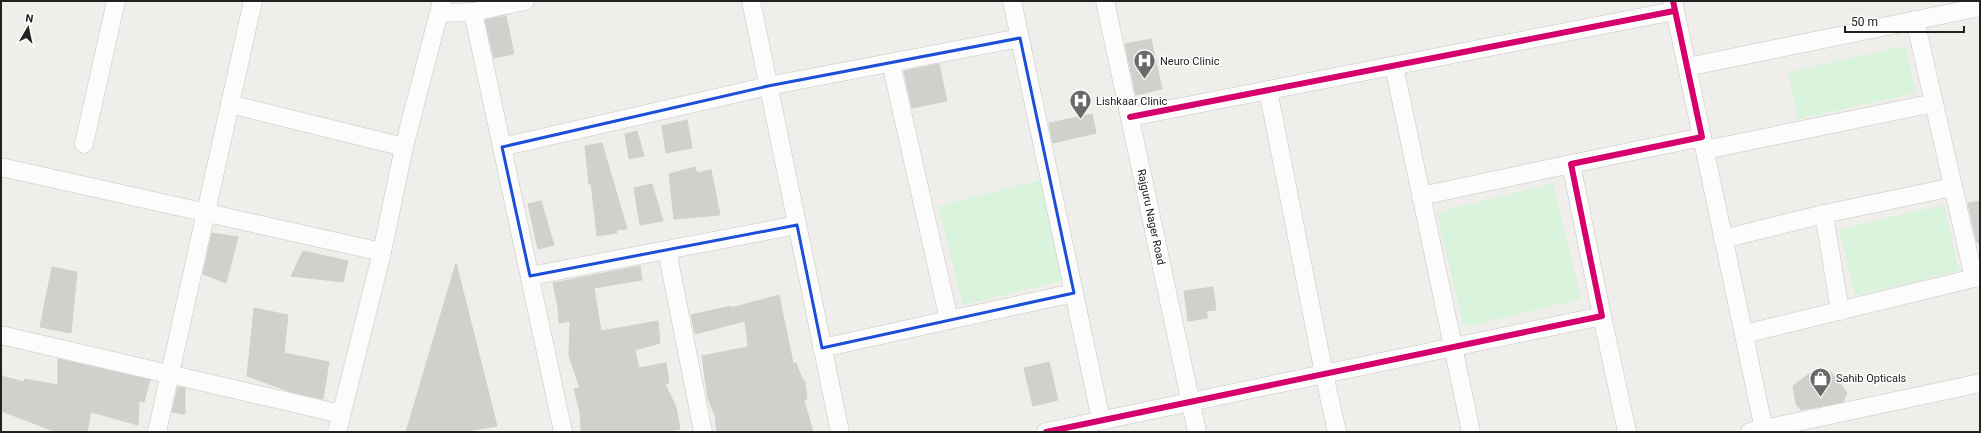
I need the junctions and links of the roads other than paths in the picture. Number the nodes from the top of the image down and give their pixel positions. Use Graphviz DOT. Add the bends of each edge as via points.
graph roads {
  1 [pos="116,1"];
  2 [pos="253,1"];
  3 [pos="525,1"];
  4 [pos="750,1"];
  5 [pos="1012,1"];
  6 [pos="1105,1"];
  7 [pos="1673,6"];
  8 [pos="441,7"];
  9 [pos="1980,7"];
  10 [pos="473,12"];
  11 [pos="1915,20"];
  12 [pos="1020,38"];
  13 [pos="891,63"];
  14 [pos="1394,66"];
  15 [pos="1687,67"];
  16 [pos="768,86"];
  17 [pos="1268,90"];
  18 [pos="1934,103"];
  19 [pos="230,104"];
  20 [pos="1130,118"];
  21 [pos="1703,143"];
  22 [pos="84,144"];
  23 [pos="404,147"];
  24 [pos="502,147"];
  25 [pos="1571,164"];
  26 [pos="1,166"];
  27 [pos="1953,186"];
  28 [pos="1421,196"];
  29 [pos="207,212"];
  30 [pos="1824,214"];
  31 [pos="797,225"];
  32 [pos="1723,239"];
  33 [pos="667,250"];
  34 [pos="382,252"];
  35 [pos="530,276"];
  36 [pos="1977,278"];
  37 [pos="1074,293"];
  38 [pos="1840,311"];
  39 [pos="1602,316"];
  40 [pos="949,320"];
  41 [pos="1744,334"];
  42 [pos="1,335"];
  43 [pos="1453,347"];
  44 [pos="822,348"];
  45 [pos="170,374"];
  46 [pos="1324,374"];
  47 [pos="1980,383"];
  48 [pos="1191,402"];
  49 [pos="341,414"];
  50 [pos="1101,420"];
  51 [pos="1757,431"];
  52 [pos="157,432"];
  53 [pos="338,432"];
  54 [pos="563,432"];
  55 [pos="704,432"];
  56 [pos="840,432"];
  57 [pos="1046,432"];
  58 [pos="1197,432"];
  59 [pos="1337,432"];
  60 [pos="1471,432"];
  61 [pos="1627,432"];
  1 -- 22 [label="street"];
  2 -- 19 [label="street"];
  3 -- 10 [label="street"];
  4 -- 16 [label="street"];
  5 -- 12 [label="street"];
  6 -- 20 [label="street, Rajguru Nager Road"];
  7 -- 14 [label="street"];
  7 -- 15 [label="street"];
  8 -- 10 [label="street"];
  8 -- 23 [label="street"];
  9 -- 11 [label="street"];
  10 -- 24 [label="street"];
  11 -- 15 [label="street"];
  11 -- 18 [label="street"];
  12 -- 13 [label="street"];
  12 -- 37 [label="street"];
  13 -- 16 [label="street"];
  13 -- 40 [label="street"];
  14 -- 17 [label="street"];
  14 -- 28 [label="street"];
  15 -- 21 [label="street"];
  16 -- 24 [label="street"];
  16 -- 31 [label="street"];
  17 -- 20 [label="street"];
  17 -- 46 [label="street"];
  18 -- 21 [label="street"];
  18 -- 27 [label="street"];
  19 -- 23 [label="street"];
  19 -- 29 [label="street"];
  20 -- 48 [label="street, Rajguru Nager Road"];
  21 -- 25 [label="street"];
  21 -- 32 [label="street"];
  23 -- 34 [label="street"];
  24 -- 35 [label="street"];
  25 -- 28 [label="street"];
  25 -- 39 [label="street"];
  26 -- 29 [label="street"];
  27 -- 30 [label="street"];
  27 -- 36 [label="street"];
  28 -- 43 [label="street"];
  29 -- 34 [label="street"];
  29 -- 45 [label="street"];
  30 -- 32 [label="street"];
  30 -- 38 [label="street"];
  31 -- 33 [label="street"];
  31 -- 44 [label="street"];
  32 -- 41 [label="street"];
  33 -- 35 [label="street"];
  33 -- 55 [label="street"];
  34 -- 49 [label="street"];
  35 -- 54 [label="street"];
  36 -- 38 [label="street"];
  37 -- 40 [label="street"];
  37 -- 50 [label="street"];
  38 -- 41 [label="street"];
  39 -- 43 [label="street"];
  39 -- 61 [label="street"];
  40 -- 44 [label="street"];
  41 -- 51 [label="street"];
  42 -- 45 [label="street"];
  43 -- 46 [label="street"];
  43 -- 60 [label="street"];
  44 -- 56 [label="street"];
  45 -- 49 [label="street"];
  45 -- 52 [label="street"];
  46 -- 48 [label="street"];
  46 -- 59 [label="street"];
  47 -- 51 [label="street"];
  48 -- 50 [label="street"];
  48 -- 58 [label="street, Rajguru Nager Road"];
  49 -- 53 [label="street"];
  50 -- 57 [label="street"];
}
